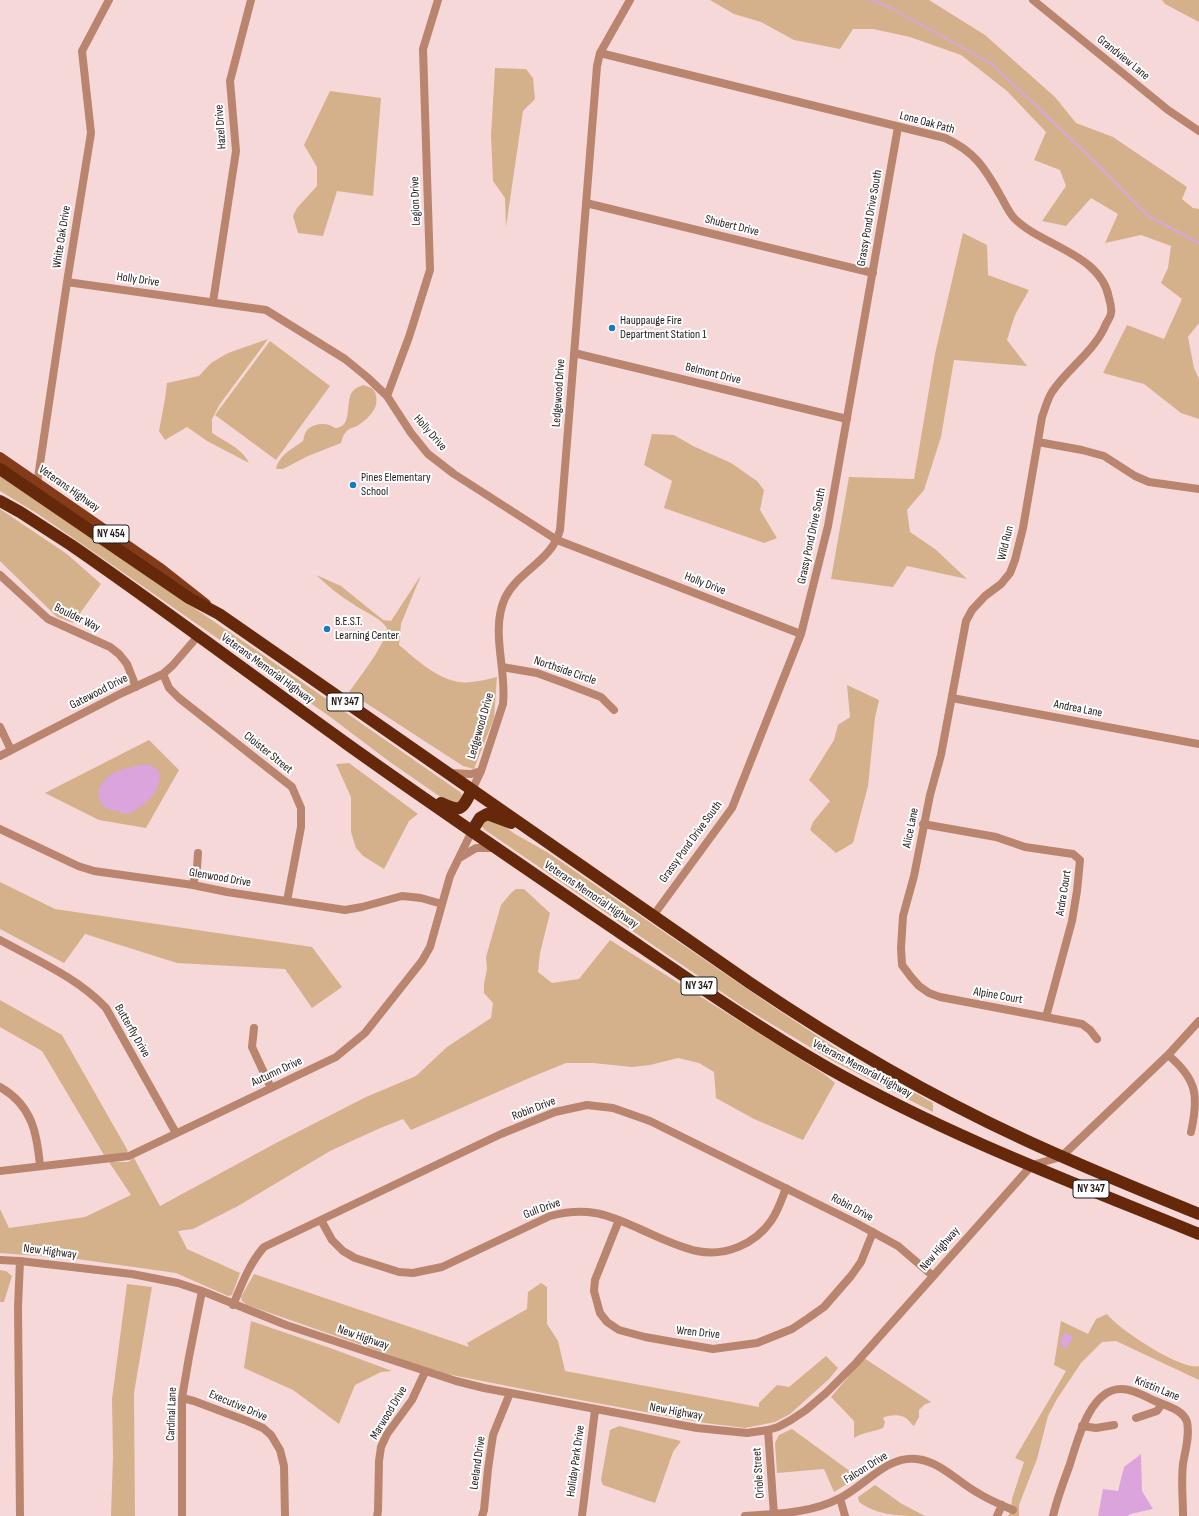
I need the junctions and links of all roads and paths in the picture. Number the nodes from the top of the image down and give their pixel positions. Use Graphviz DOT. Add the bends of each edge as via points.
graph roads {
  1 [pos="110,0"];
  2 [pos="251,0"];
  3 [pos="438,0"];
  4 [pos="630,0"];
  5 [pos="1033,0"];
  6 [pos="600,53"];
  7 [pos="898,127"];
  8 [pos="1199,131"];
  9 [pos="586,203"];
  10 [pos="872,273"];
  11 [pos="67,282"];
  12 [pos="213,302"];
  13 [pos="574,352"];
  14 [pos="1061,381"];
  15 [pos="387,396"];
  16 [pos="847,419"];
  17 [pos="1038,442"];
  18 [pos="0,457"];
  19 [pos="0,469"];
  20 [pos="37,484"];
  21 [pos="1199,489"];
  22 [pos="3,502"];
  23 [pos="557,540"];
  24 [pos="0,575"];
  25 [pos="219,614"];
  26 [pos="801,634"];
  27 [pos="198,636"];
  28 [pos="502,667"];
  29 [pos="163,674"];
  30 [pos="136,686"];
  31 [pos="952,698"];
  32 [pos="614,710"];
  33 [pos="0,727"];
  34 [pos="1199,744"];
  35 [pos="11,750"];
  36 [pos="0,756"];
  37 [pos="480,771"];
  38 [pos="447,773"];
  39 [pos="406,785"];
  40 [pos="472,790"];
  41 [pos="924,824"];
  42 [pos="0,829"];
  43 [pos="530,830"];
  44 [pos="472,831"];
  45 [pos="497,848"];
  46 [pos="198,853"];
  47 [pos="459,859"];
  48 [pos="193,885"];
  49 [pos="287,901"];
  50 [pos="442,904"];
  51 [pos="653,916"];
  52 [pos="0,940"];
  53 [pos="902,965"];
  54 [pos="1046,1017"];
  55 [pos="1199,1021"];
  56 [pos="254,1028"];
  57 [pos="1097,1039"];
  58 [pos="1168,1055"];
  59 [pos="0,1087"];
  60 [pos="270,1088"];
  61 [pos="1191,1132"];
  62 [pos="176,1133"];
  63 [pos="1062,1157"];
  64 [pos="1032,1165"];
  65 [pos="40,1166"];
  66 [pos="0,1171"];
  67 [pos="786,1188"];
  68 [pos="1199,1214"];
  69 [pos="321,1220"];
  70 [pos="619,1220"];
  71 [pos="873,1232"];
  72 [pos="1199,1235"];
  73 [pos="0,1260"];
  74 [pos="20,1261"];
  75 [pos="933,1276"];
  76 [pos="202,1291"];
  77 [pos="233,1305"];
  78 [pos="425,1372"];
  79 [pos="510,1393"];
  80 [pos="182,1398"];
  81 [pos="1162,1404"];
  82 [pos="596,1410"];
  83 [pos="1136,1418"];
  84 [pos="1114,1425"];
  85 [pos="1082,1426"];
  86 [pos="768,1430"];
  87 [pos="840,1498"];
  88 [pos="1002,1505"];
  89 [pos="1013,1510"];
  90 [pos="774,1515"];
  91 [pos="20,1516"];
  92 [pos="182,1516"];
  93 [pos="285,1516"];
  94 [pos="377,1516"];
  95 [pos="482,1516"];
  96 [pos="582,1516"];
  97 [pos="745,1516"];
  98 [pos="845,1516"];
  99 [pos="997,1516"];
  100 [pos="1053,1516"];
  101 [pos="1183,1516"];
  1 -- 11 [label="street, White Oak Drive" via="82,50 91,133"];
  2 -- 12 [label="street, Hazel Drive" via="230,81 236,151"];
  3 -- 15 [label="street, Legion Drive" via="423,49 430,270"];
  4 -- 6 [label="street, Ledgewood Drive"];
  5 -- 8 [label="street, Grandview Lane" via="1168,110"];
  6 -- 7 [label="street, Lone Oak Path"];
  6 -- 9 [label="street, Ledgewood Drive"];
  7 -- 10 [label="street, Grassy Pond Drive South"];
  7 -- 14 [label="street, Lone Oak Path" via="945,138 960,145 985,170 1013,217 1025,229 1077,257 1092,268 1102,280 1112,312 1102,334"];
  9 -- 10 [label="street, Shubert Drive"];
  9 -- 13 [label="street, Ledgewood Drive"];
  10 -- 16 [label="street, Grassy Pond Drive South"];
  11 -- 12 [label="street, Holly Drive"];
  11 -- 20 [label="street, White Oak Drive"];
  12 -- 15 [label="street, Holly Drive" via="266,310 345,359"];
  13 -- 16 [label="street, Belmont Drive"];
  13 -- 23 [label="street, Ledgewood Drive" via="562,517"];
  14 -- 17 [label="street, Wild Run" via="1046,406"];
  15 -- 23 [label="street, Holly Drive" via="428,454 454,474"];
  16 -- 26 [label="street, Grassy Pond Drive South" via="828,526"];
  17 -- 21 [label="street" via="1104,456 1149,482"];
  17 -- 31 [label="street, Wild Run" via="1016,560 1002,584 985,596 966,621"];
  18 -- 20 [label="main road, Veterans Highway / NY 454"];
  19 -- 25 [label="highway, Veterans Memorial Highway" via="188,598"];
  20 -- 25 [label="main road, Veterans Highway / NY 454" via="159,567"];
  22 -- 27 [label="highway, Veterans Memorial Highway / NY 347" via="87,556"];
  23 -- 26 [label="street, Holly Drive"];
  23 -- 28 [label="street, Ledgewood Drive" via="550,551 513,587 506,598 501,611 499,629"];
  24 -- 30 [label="street, Boulder Way" via="48,619 120,654"];
  25 -- 38 [label="highway, Veterans Memorial Highway / NY 347"];
  26 -- 51 [label="street, Grassy Pond Drive South" via="732,808"];
  27 -- 29 [label="street, Gatewood Drive"];
  27 -- 39 [label="highway, Veterans Memorial Highway / NY 347"];
  28 -- 32 [label="street, Northside Circle" via="537,673 601,696"];
  28 -- 37 [label="street, Ledgewood Drive" via="503,704"];
  29 -- 30 [label="street, Gatewood Drive"];
  29 -- 49 [label="street, Cloister Street" via="169,688 179,698 292,787 301,808 301,827"];
  30 -- 35 [label="street, Gatewood Drive"];
  31 -- 34 [label="street, Andrea Lane"];
  31 -- 41 [label="street, Alice Lane" via="942,755"];
  33 -- 35 [label="street"];
  35 -- 36 [label="street, Gatewood Drive"];
  37 -- 38 [label="street" via="471,774"];
  37 -- 40 [label="street, Ledgewood Drive"];
  38 -- 40 [label="highway, Veterans Memorial Highway / NY 347"];
  39 -- 40 [label="highway" via="453,808 459,808 464,804"];
  39 -- 44 [label="highway, Veterans Memorial Highway / NY 347"];
  40 -- 43 [label="highway, Veterans Memorial Highway / NY 347"];
  41 -- 53 [label="street, Alice Lane" via="903,916"];
  41 -- 54 [label="street, Ardra Court" via="996,837 1025,847 1073,854 1080,860 1072,921"];
  42 -- 48 [label="street, Glenwood Drive" via="94,871"];
  43 -- 44 [label="highway" via="487,814 480,818"];
  43 -- 51 [label="highway, Veterans Memorial Highway / NY 347"];
  44 -- 45 [label="highway, Veterans Memorial Highway / NY 347"];
  44 -- 47 [label="street, Autumn Drive"];
  45 -- 47 [label="street, Autumn Drive" via="476,848"];
  45 -- 64 [label="highway, Veterans Memorial Highway / NY 347" via="798,1050 893,1103"];
  46 -- 48 [label="street"];
  47 -- 50 [label="street, Autumn Drive" via="450,876"];
  48 -- 49 [label="street, Glenwood Drive"];
  49 -- 50 [label="street, Glenwood Drive" via="345,910 402,896"];
  50 -- 60 [label="street, Autumn Drive" via="430,947 422,961 365,1033 336,1057"];
  51 -- 63 [label="highway, Veterans Memorial Highway / NY 347" via="790,1010 874,1061 958,1107"];
  52 -- 62 [label="street, Butterfly Drive" via="79,984 106,1008"];
  53 -- 54 [label="street, Alpine Court" via="919,986 940,997"];
  54 -- 57 [label="street, Alpine Court" via="1082,1024"];
  55 -- 58 [label="street"];
  56 -- 60 [label="street" via="252,1047"];
  58 -- 61 [label="street" via="1180,1066 1194,1086 1197,1097"];
  58 -- 63 [label="street"];
  59 -- 65 [label="street" via="17,1100 34,1126"];
  60 -- 62 [label="street, Autumn Drive"];
  62 -- 65 [label="street, Autumn Drive" via="129,1156"];
  63 -- 64 [label="street"];
  63 -- 68 [label="highway, Veterans Memorial Highway / NY 347"];
  64 -- 72 [label="highway, Veterans Memorial Highway / NY 347"];
  64 -- 75 [label="street, New Highway"];
  65 -- 66 [label="street, Autumn Drive"];
  67 -- 69 [label="street, Robin Drive" via="650,1121 612,1108 587,1105 555,1112 501,1134"];
  67 -- 70 [label="street, Gull Drive" via="771,1222 739,1248 725,1251 696,1251"];
  67 -- 71 [label="street, Robin Drive"];
  69 -- 70 [label="street, Gull Drive" via="332,1240 355,1258 399,1272 413,1273 442,1267 550,1216 565,1212 596,1213"];
  69 -- 77 [label="street, Robin Drive" via="264,1247 249,1268"];
  70 -- 71 [label="street, Wren Drive" via="595,1280 594,1291 600,1313 607,1322 619,1330 713,1349 757,1342 792,1329 824,1307 861,1262"];
  71 -- 75 [label="street, Robin Drive" via="898,1246"];
  73 -- 74 [label="street, New Highway"];
  74 -- 76 [label="street, New Highway" via="157,1278"];
  74 -- 91 [label="street"];
  75 -- 86 [label="street, New Highway" via="826,1393 791,1420"];
  76 -- 77 [label="street, New Highway"];
  76 -- 80 [label="street, Cardinal Lane"];
  77 -- 78 [label="street, New Highway"];
  78 -- 79 [label="street, New Highway"];
  78 -- 94 [label="street, Marwood Drive" via="412,1400 387,1434 381,1447"];
  79 -- 82 [label="street, New Highway"];
  79 -- 95 [label="street, Leeland Drive" via="493,1435"];
  80 -- 92 [label="street, Cardinal Lane"];
  80 -- 93 [label="street, Executive Drive" via="263,1428 271,1435 280,1450 284,1466"];
  81 -- 83 [label="street" via="1157,1410"];
  81 -- 85 [label="street, Kristin Lane" via="1135,1392 1114,1390 1101,1397"];
  81 -- 101 [label="street, Kristin Lane" via="1180,1412 1186,1422"];
  82 -- 86 [label="street, New Highway" via="697,1428 747,1433"];
  82 -- 96 [label="street, Holiday Park Drive"];
  84 -- 85 [label="street" via="1096,1428"];
  85 -- 100 [label="street, Kristin Lane"];
  86 -- 90 [label="street, Oriole Street"];
  87 -- 88 [label="street, Falcon Drive" via="885,1467 902,1460 917,1459 933,1463 973,1490"];
  87 -- 90 [label="street, Falcon Drive" via="815,1508"];
  87 -- 98 [label="street"];
  88 -- 89 [label="street, Falcon Drive"];
  88 -- 99 [label="street"];
  90 -- 97 [label="street, Falcon Drive"];
}
